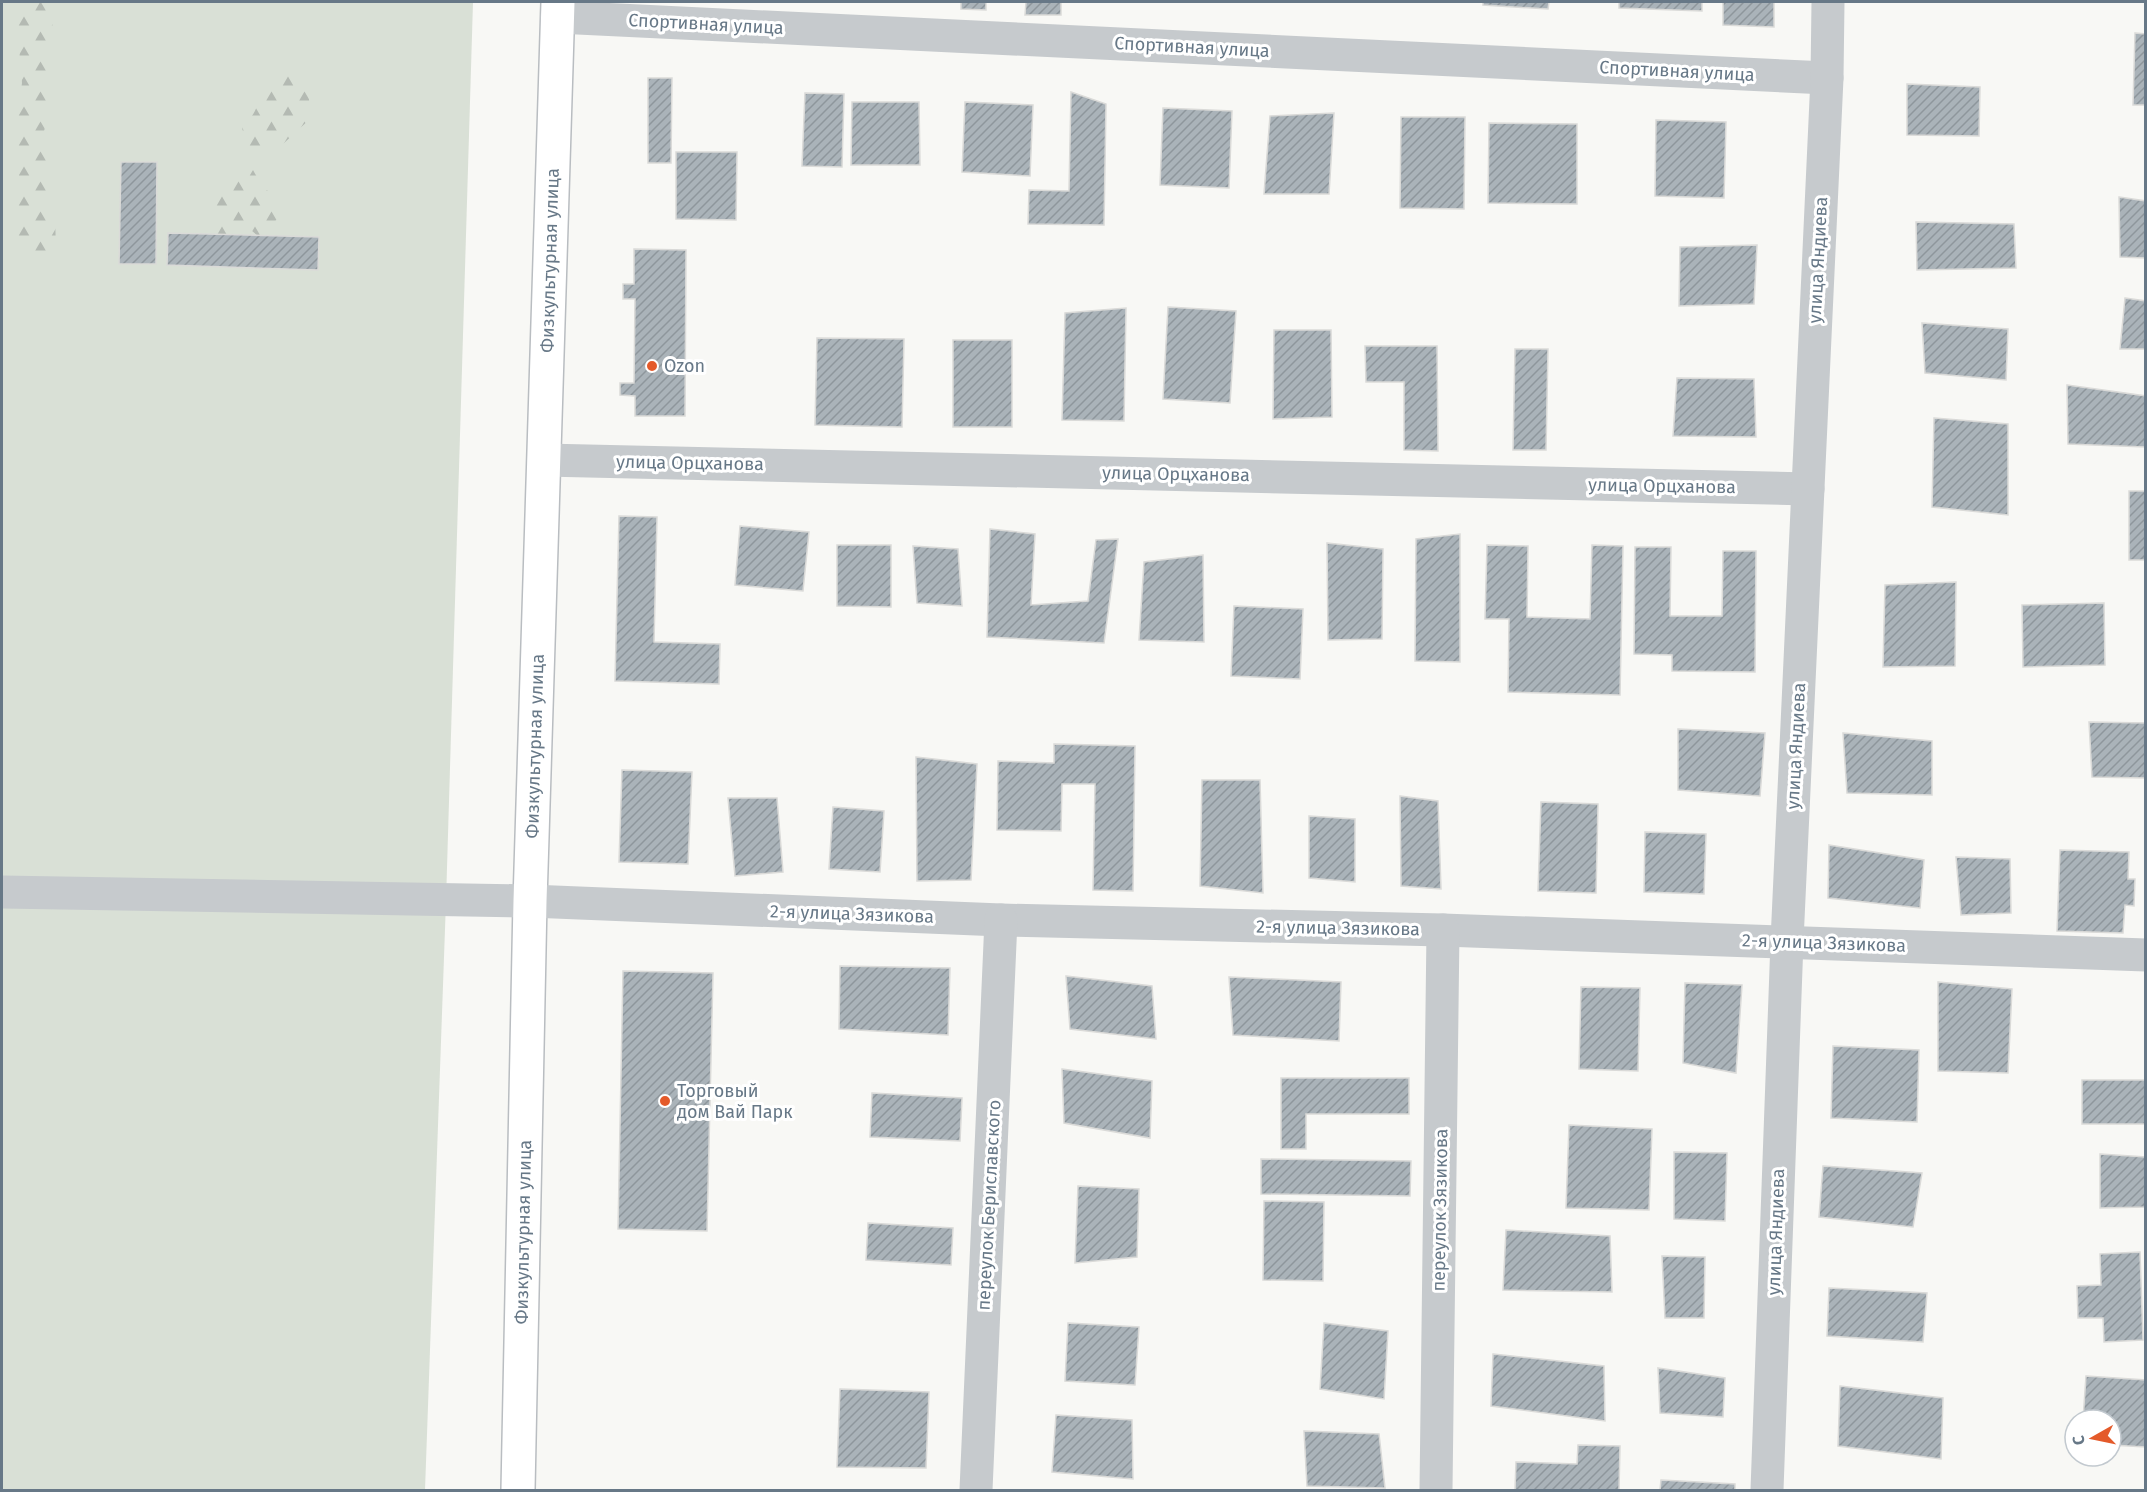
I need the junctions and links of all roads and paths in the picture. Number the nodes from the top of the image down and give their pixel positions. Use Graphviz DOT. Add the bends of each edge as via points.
graph roads {
  1 [pos="1828,2"];
  2 [pos="557,9"];
  3 [pos="1827,78"];
  4 [pos="544,460"];
  5 [pos="1808,489"];
  6 [pos="2,892"];
  7 [pos="530,901"];
  8 [pos="1002,920"];
  9 [pos="1443,930"];
  10 [pos="1787,941"];
  11 [pos="2145,955"];
  12 [pos="518,1491"];
  13 [pos="976,1491"];
  14 [pos="1436,1491"];
  15 [pos="1767,1491"];
  1 -- 3 [label="street, улица Яндиева"];
  2 -- 3 [label="street, Спортивная улица"];
  2 -- 4 [label="main road, Физкультурная улица"];
  3 -- 5 [label="street, улица Яндиева"];
  4 -- 5 [label="street, улица Орцханова"];
  4 -- 7 [label="main road, Физкультурная улица"];
  5 -- 10 [label="street, улица Яндиева"];
  6 -- 7 [label="street, 2-я улица Зязикова"];
  7 -- 8 [label="street, 2-я улица Зязикова"];
  7 -- 12 [label="main road, Физкультурная улица"];
  8 -- 9 [label="street, 2-я улица Зязикова"];
  8 -- 13 [label="street, переулок Бериславского"];
  9 -- 10 [label="street, 2-я улица Зязикова"];
  9 -- 14 [label="street, переулок Зязикова"];
  10 -- 11 [label="street, 2-я улица Зязикова"];
  10 -- 15 [label="street, улица Яндиева"];
}
